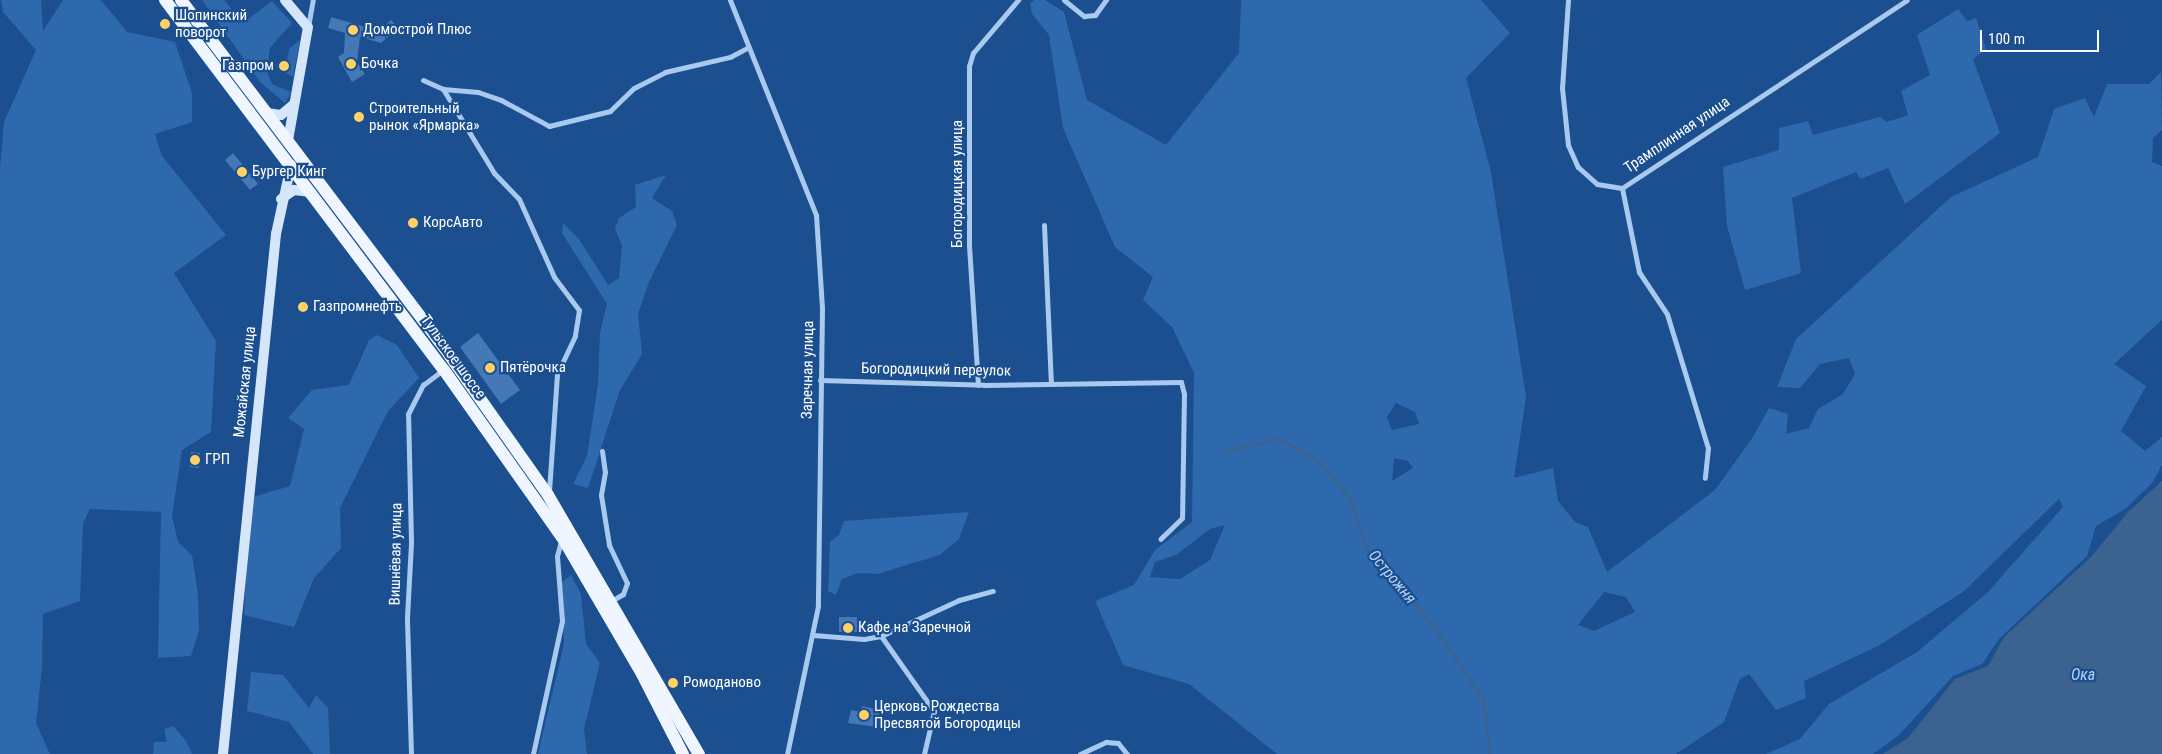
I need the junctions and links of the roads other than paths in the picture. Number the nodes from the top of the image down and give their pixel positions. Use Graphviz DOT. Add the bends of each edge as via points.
graph roads {
  1 [pos="165,0"];
  2 [pos="181,0"];
  3 [pos="285,0"];
  4 [pos="313,0"];
  5 [pos="730,0"];
  6 [pos="1018,0"];
  7 [pos="1064,0"];
  8 [pos="1106,0"];
  9 [pos="1568,0"];
  10 [pos="1907,0"];
  11 [pos="308,28"];
  12 [pos="749,47"];
  13 [pos="423,80"];
  14 [pos="443,88"];
  15 [pos="294,104"];
  16 [pos="267,113"];
  17 [pos="288,140"];
  18 [pos="291,165"];
  19 [pos="1622,188"];
  20 [pos="311,192"];
  21 [pos="281,199"];
  22 [pos="1044,225"];
  23 [pos="444,370"];
  24 [pos="820,380"];
  25 [pos="1051,384"];
  26 [pos="978,385"];
  27 [pos="602,451"];
  28 [pos="1706,478"];
  29 [pos="548,495"];
  30 [pos="562,537"];
  31 [pos="1160,539"];
  32 [pos="993,590"];
  33 [pos="613,600"];
  34 [pos="813,635"];
  35 [pos="881,636"];
  36 [pos="223,754"];
  37 [pos="411,754"];
  38 [pos="533,754"];
  39 [pos="683,754"];
  40 [pos="699,754"];
  41 [pos="787,754"];
  42 [pos="924,754"];
  43 [pos="1080,754"];
  44 [pos="1127,754"];
  1 -- 18 [label="main road, Тульское шоссе"];
  2 -- 16 [label="main road, Тульское шоссе"];
  3 -- 11 [label="street"];
  4 -- 11 [label="street"];
  5 -- 12 [label="street, Заречная улица"];
  6 -- 26 [label="street, Богородицкая улица" via="973,53 969,66 969,245"];
  7 -- 8 [label="street" via="1084,16 1095,15"];
  9 -- 19 [label="street, Трамплинная улица" via="1562,88 1568,145 1578,167 1597,184"];
  10 -- 19 [label="street, Трамплинная улица"];
  11 -- 15 [label="street"];
  12 -- 14 [label="street" via="730,57 665,72 634,88 610,111 549,126 501,100 478,92"];
  12 -- 24 [label="street, Заречная улица" via="816,215 822,309"];
  13 -- 14 [label="street"];
  14 -- 29 [label="street" via="494,173 519,199 554,277 579,310 575,336 557,374"];
  15 -- 16 [label="street" via="281,115"];
  15 -- 17 [label="street"];
  16 -- 17 [label="main road, Тульское шоссе"];
  17 -- 29 [label="main road, Тульское шоссе" via="450,356"];
  18 -- 20 [label="main road, Тульское шоссе"];
  18 -- 21 [label="street, Можайская улица"];
  19 -- 28 [label="street" via="1639,272 1667,314 1708,448"];
  20 -- 21 [label="street" via="294,190"];
  20 -- 23 [label="main road, Тульское шоссе"];
  21 -- 36 [label="street, Можайская улица" via="237,593 230,708"];
  22 -- 25 [label="street"];
  23 -- 30 [label="main road, Тульское шоссе"];
  23 -- 37 [label="street, Вишнёвая улица" via="423,385 408,414 411,542 407,617"];
  24 -- 26 [label="street, Богородицкий переулок"];
  24 -- 34 [label="street, Заречная улица" via="821,505 818,606"];
  25 -- 26 [label="street, Богородицкий переулок"];
  25 -- 31 [label="street, Богородицкий переулок" via="1181,382 1184,394 1182,518"];
  27 -- 33 [label="street" via="605,472 601,495 609,545 627,583 623,594"];
  29 -- 33 [label="main road, Тульское шоссе"];
  30 -- 38 [label="street" via="557,556 562,622"];
  30 -- 39 [label="main road, Тульское шоссе" via="642,674"];
  32 -- 35 [label="street" via="959,600"];
  33 -- 40 [label="main road, Тульское шоссе"];
  34 -- 35 [label="street" via="864,639"];
  34 -- 41 [label="street, Заречная улица"];
  35 -- 42 [label="street" via="934,712"];
  43 -- 44 [label="street" via="1106,742 1118,743"];
}
